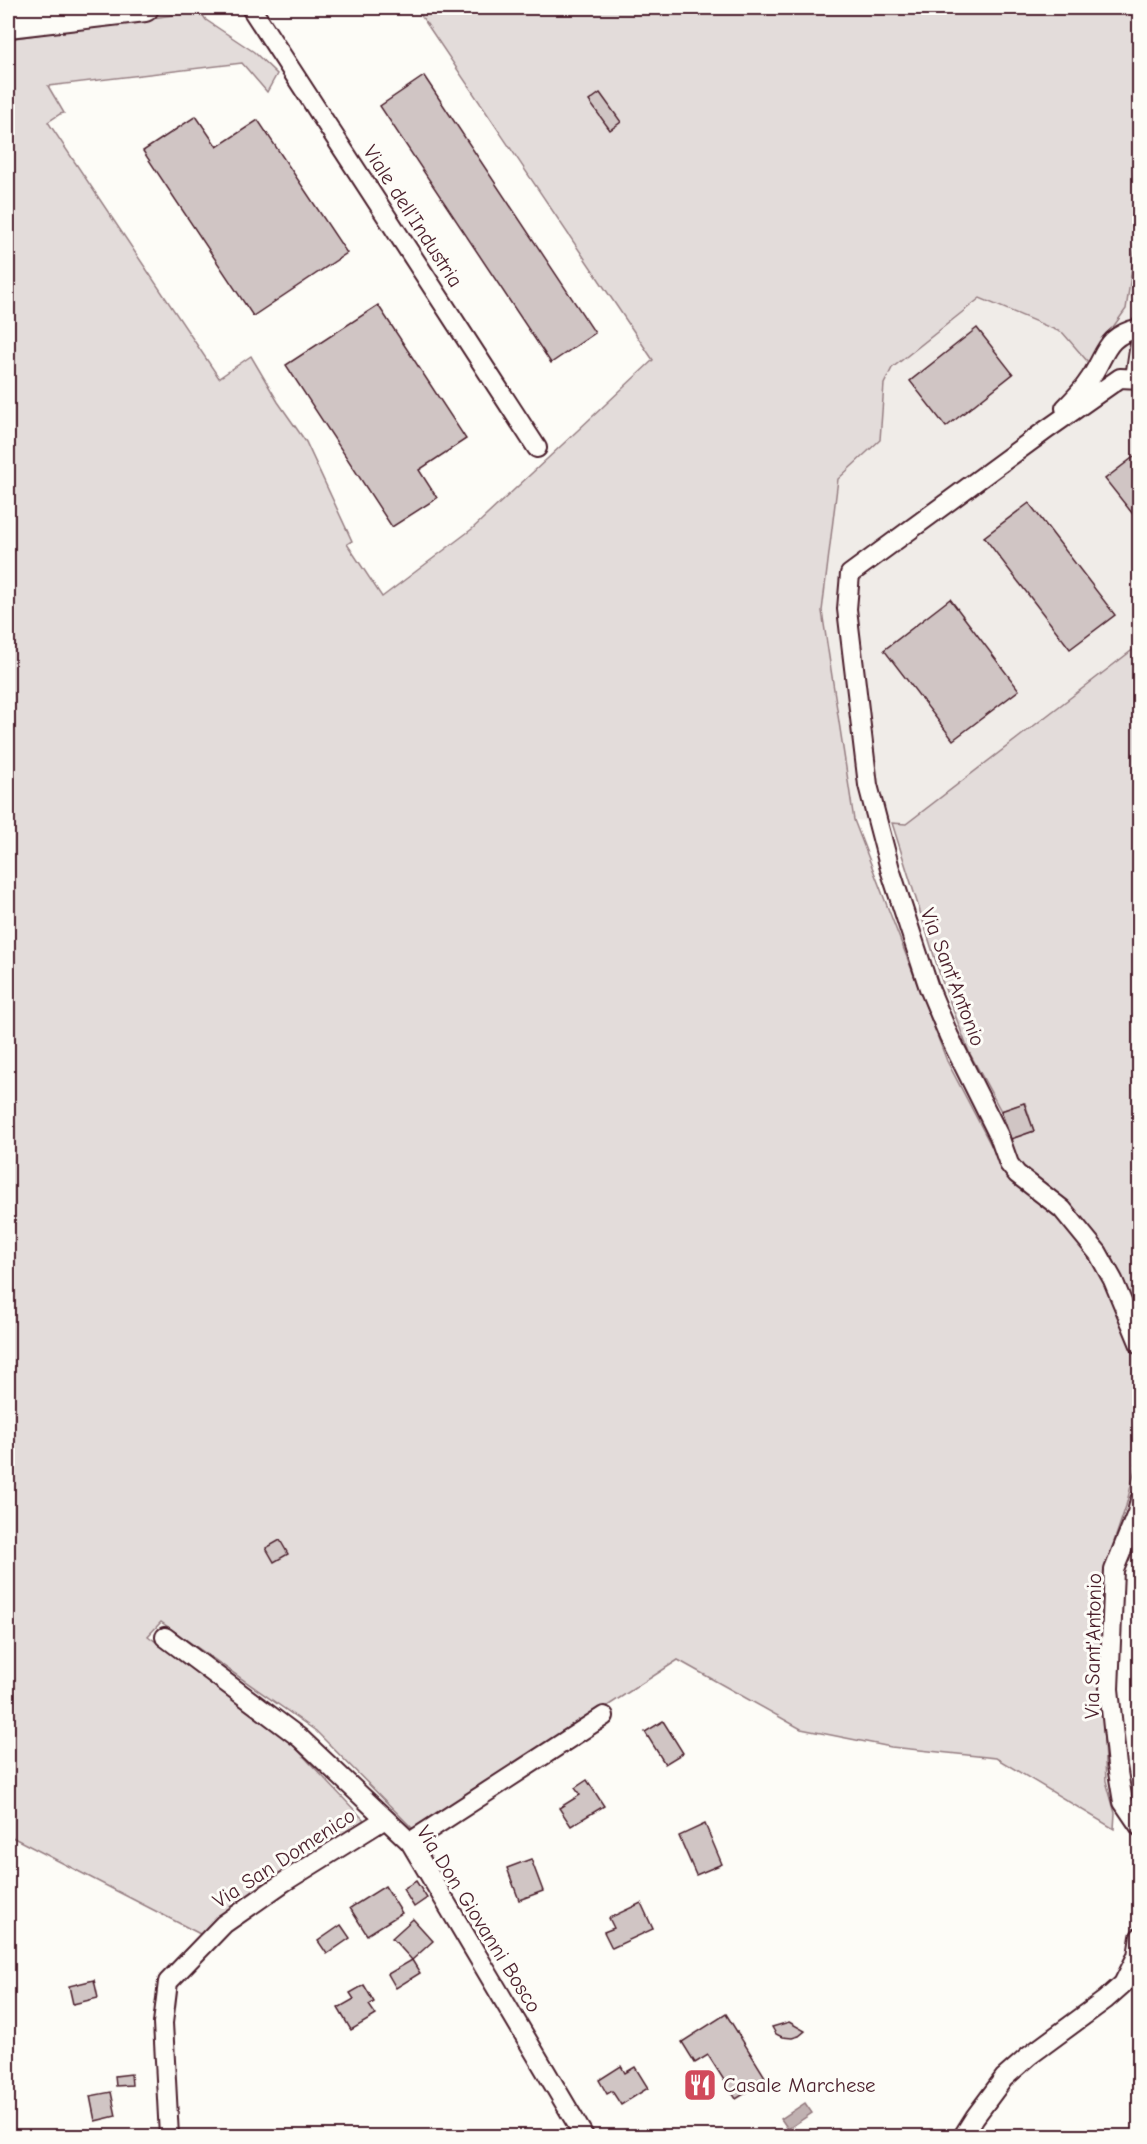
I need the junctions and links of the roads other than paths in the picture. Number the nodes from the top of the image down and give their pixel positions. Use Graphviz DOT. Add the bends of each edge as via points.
graph roads {
  1 [pos="145,8"];
  2 [pos="251,8"];
  3 [pos="8,24"];
  4 [pos="1140,328"];
  5 [pos="1140,343"];
  6 [pos="1100,360"];
  7 [pos="1132,378"];
  8 [pos="1046,430"];
  9 [pos="537,448"];
  10 [pos="1140,1345"];
  11 [pos="1140,1500"];
  12 [pos="165,1638"];
  13 [pos="604,1716"];
  14 [pos="386,1819"];
  15 [pos="1140,1827"];
  16 [pos="410,1842"];
  17 [pos="1140,1937"];
  18 [pos="169,2136"];
  19 [pos="584,2136"];
  20 [pos="963,2136"];
  1 -- 3 [label="street"];
  2 -- 9 [label="street, Viale dell'Industria"];
  4 -- 6 [label="street" via="1115,338"];
  5 -- 7 [label="street"];
  6 -- 7 [label="street"];
  6 -- 8 [label="street" via="1088,382"];
  7 -- 8 [label="street"];
  8 -- 10 [label="street, Via Sant'Antonio" via="850,574 847,609 868,785 890,869 929,988 1009,1164 1062,1209 1098,1253"];
  11 -- 15 [label="street, Via Sant'Antonio" via="1114,1570 1110,1689 1123,1802"];
  12 -- 14 [label="street, Via Don Giovanni Bosco" via="300,1738"];
  13 -- 16 [label="street"];
  14 -- 16 [label="street, Via Don Giovanni Bosco"];
  14 -- 18 [label="street, Via San Domenico" via="224,1924 168,1982 163,2023"];
  16 -- 19 [label="street, Via Don Giovanni Bosco"];
  17 -- 20 [label="street" via="1137,1956 1123,1984 1004,2078"];
}
